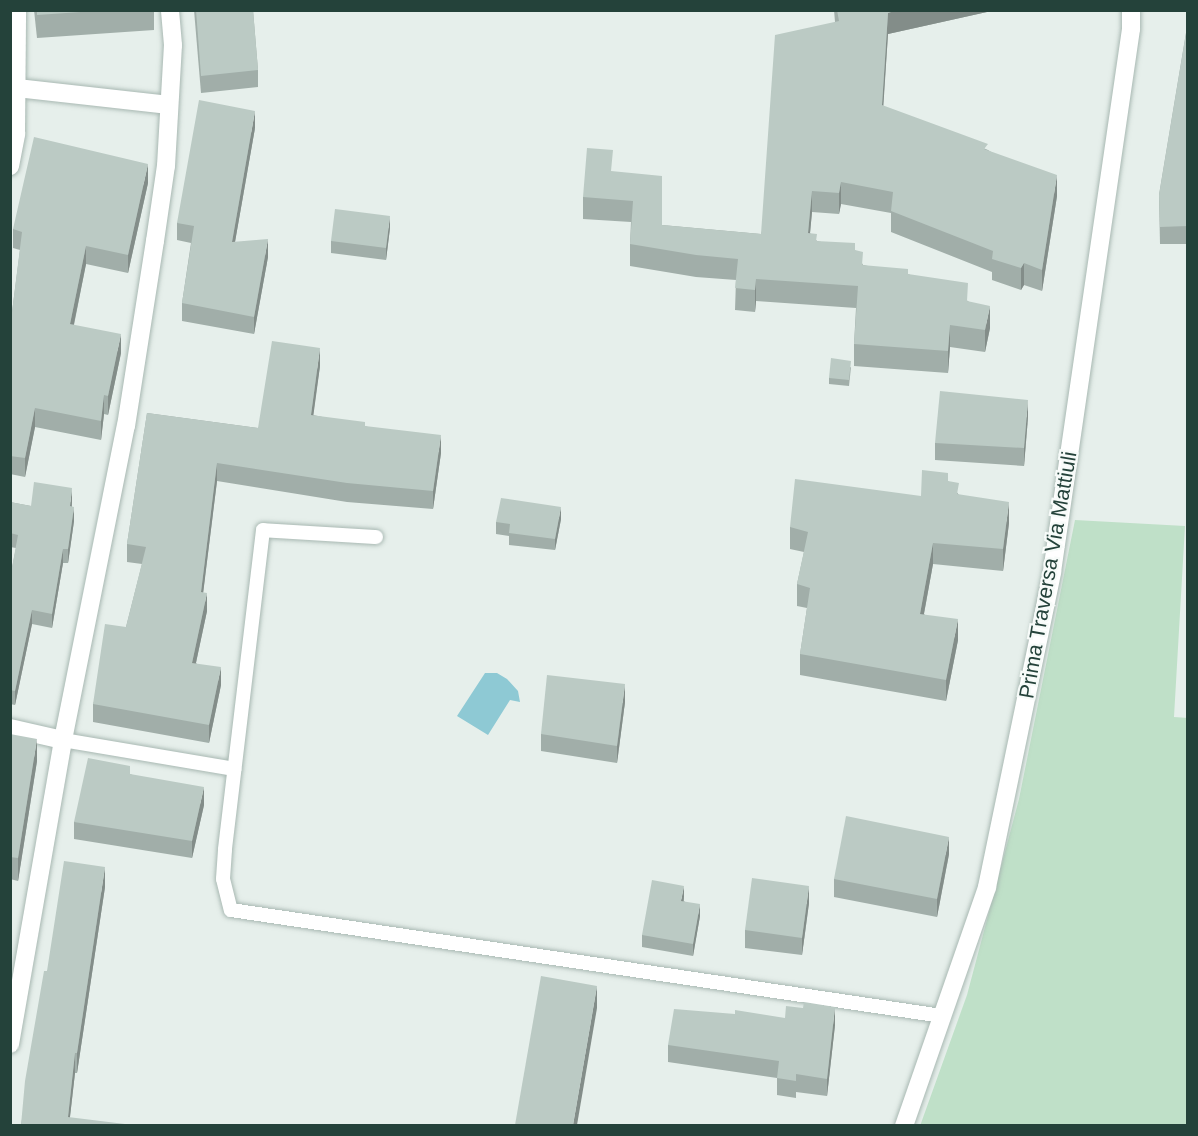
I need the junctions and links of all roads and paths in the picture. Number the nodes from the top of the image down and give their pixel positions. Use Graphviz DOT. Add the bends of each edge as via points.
graph roads {
  1 [pos="17,10"];
  2 [pos="170,10"];
  3 [pos="1131,10"];
  4 [pos="17,88"];
  5 [pos="170,105"];
  6 [pos="10,166"];
  7 [pos="376,537"];
  8 [pos="10,728"];
  9 [pos="63,740"];
  10 [pos="235,769"];
  11 [pos="942,1016"];
  12 [pos="10,1044"];
  13 [pos="904,1125"];
  1 -- 4 [label="street"];
  2 -- 5 [label="street"];
  3 -- 11 [label="street, Prima Traversa Via Mattiuli" via="1052,572 987,887"];
  4 -- 5 [label="street"];
  4 -- 6 [label="street" via="16,135"];
  5 -- 9 [label="street" via="166,166 126,426"];
  7 -- 10 [label="lane" via="263,530"];
  8 -- 9 [label="street"];
  9 -- 10 [label="lane"];
  9 -- 12 [label="street"];
  10 -- 11 [label="lane" via="224,879 231,910"];
  11 -- 13 [label="street, Prima Traversa Via Mattiuli"];
}
